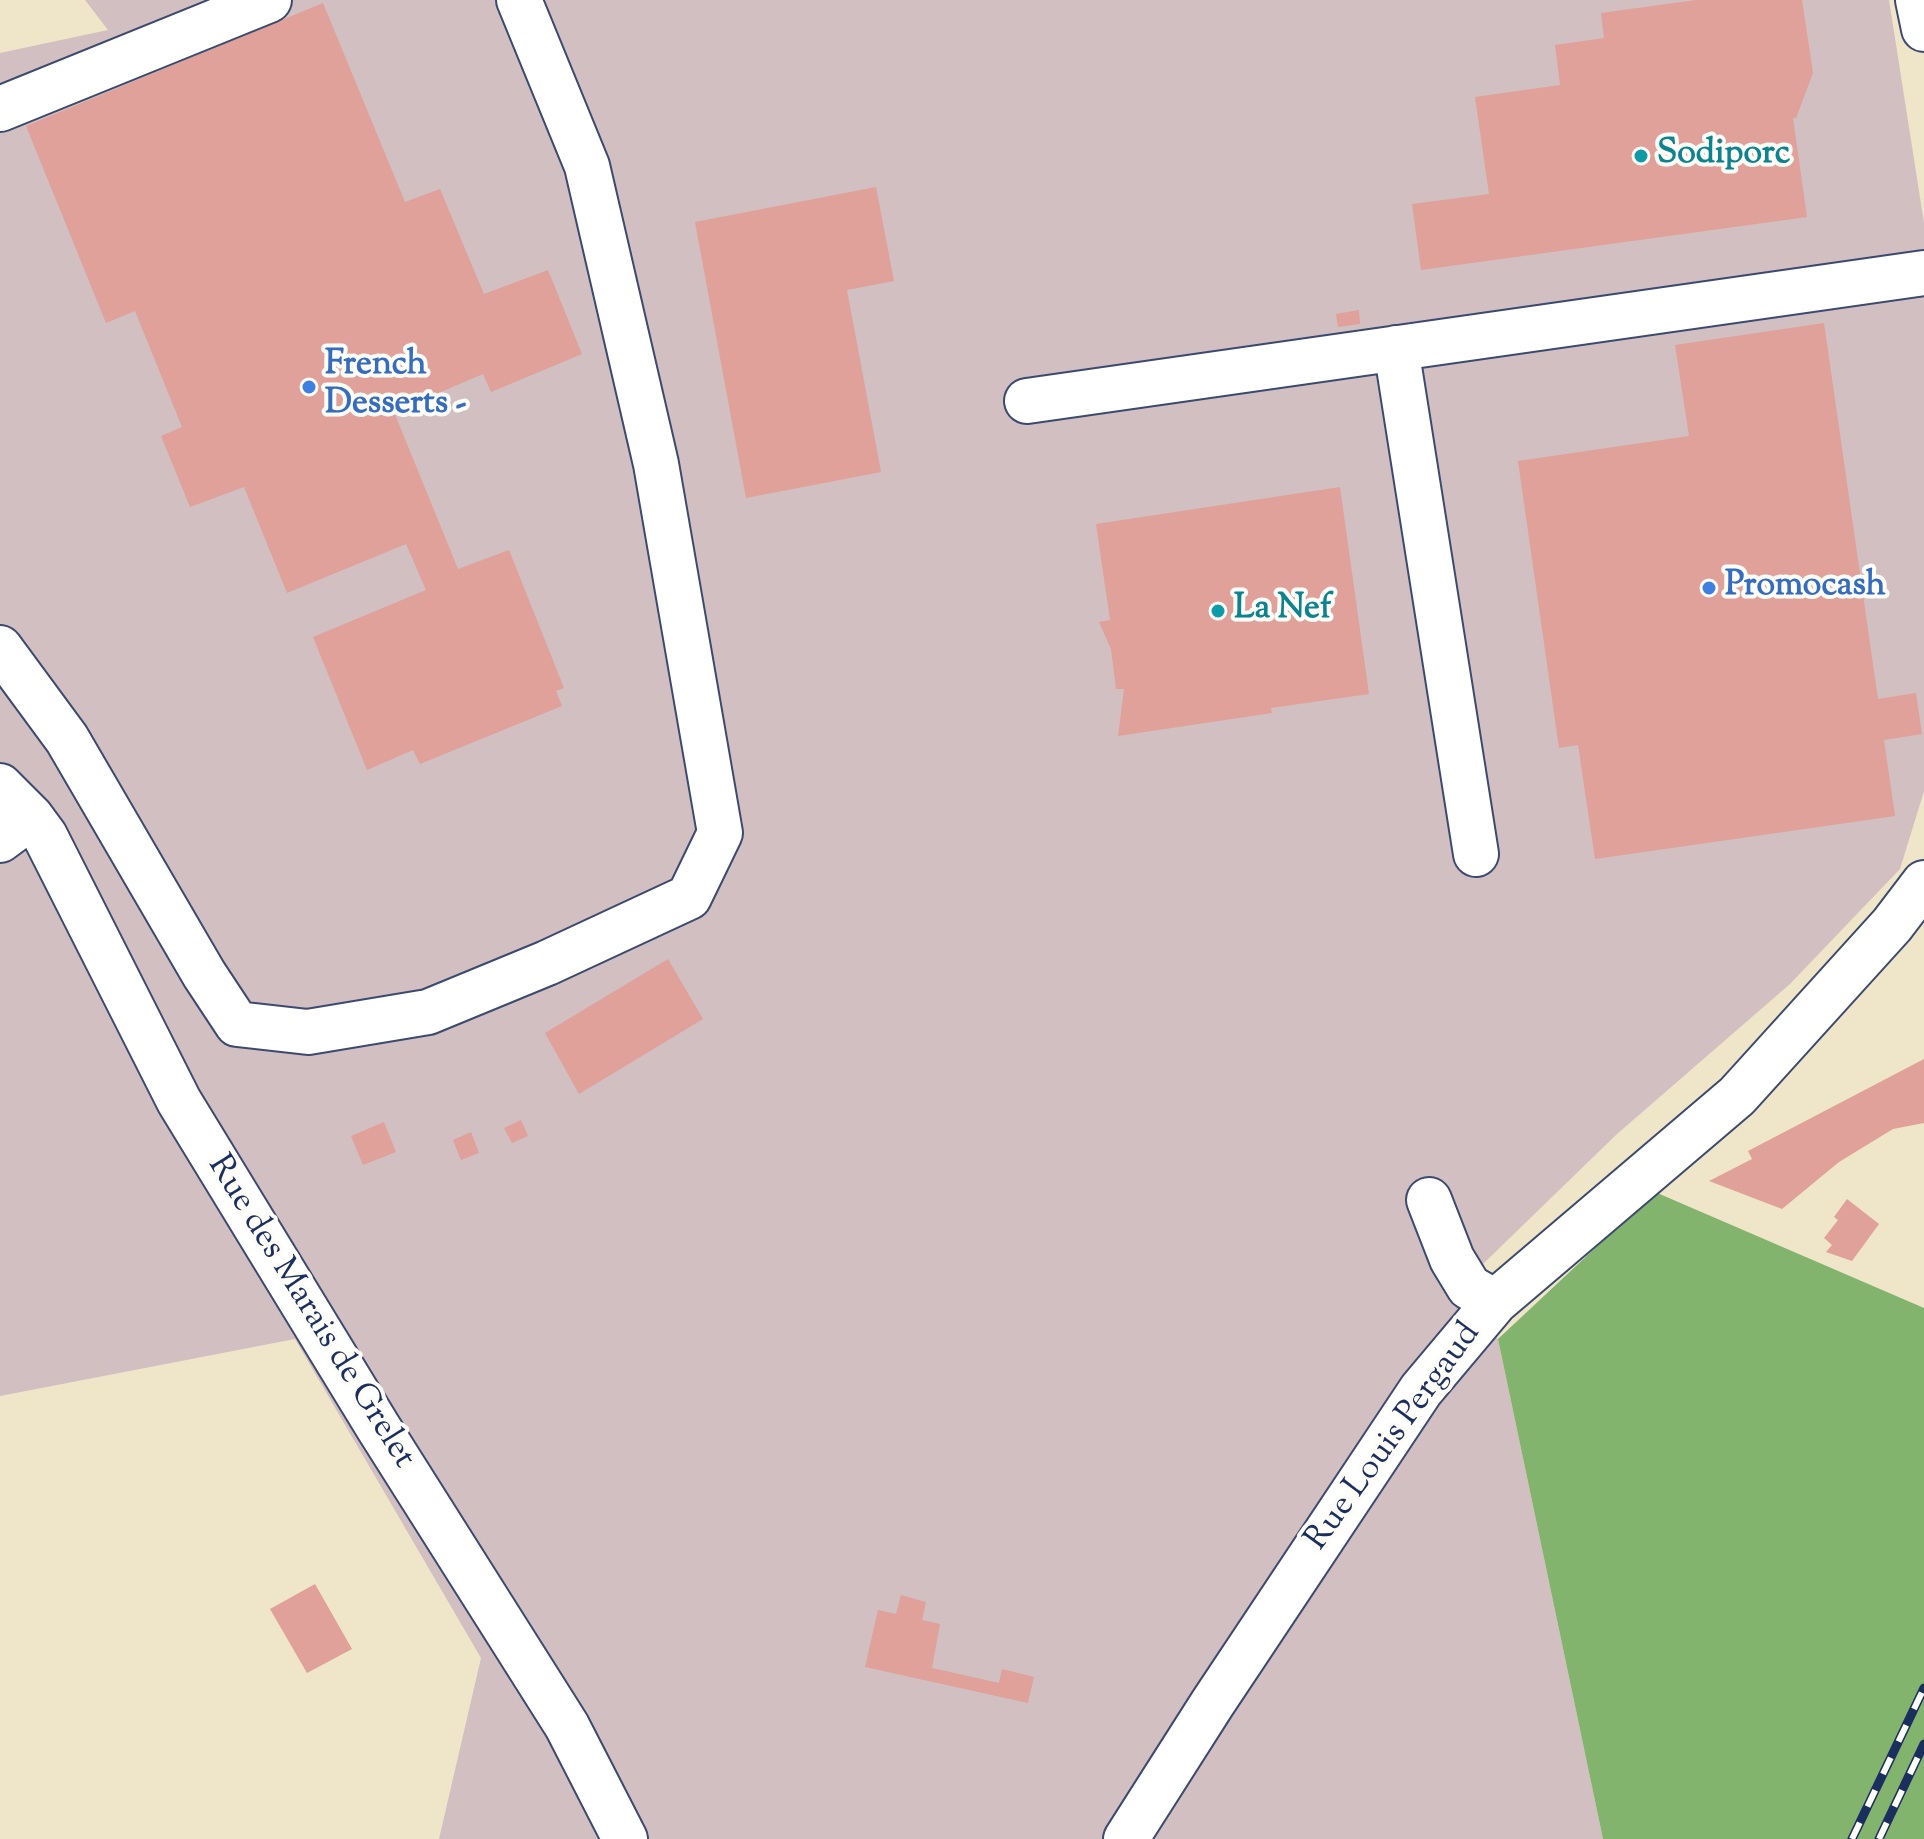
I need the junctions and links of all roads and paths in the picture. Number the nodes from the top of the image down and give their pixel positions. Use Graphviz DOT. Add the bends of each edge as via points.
graph roads {
  1 [pos="269,0"];
  2 [pos="519,0"];
  3 [pos="1918,0"];
  4 [pos="1924,29"];
  5 [pos="0,109"];
  6 [pos="1924,273"];
  7 [pos="1396,348"];
  8 [pos="1027,401"];
  9 [pos="0,648"];
  10 [pos="0,786"];
  11 [pos="16,829"];
  12 [pos="1476,854"];
  13 [pos="1924,883"];
  14 [pos="1429,1200"];
  15 [pos="1495,1302"];
  16 [pos="625,1839"];
  17 [pos="1126,1839"];
  1 -- 5 [label="street"];
  2 -- 9 [label="street" via="587,166 656,464 720,833 689,897 428,1012 308,1032 237,1024 67,739"];
  3 -- 4 [label="street"];
  6 -- 7 [label="street"];
  7 -- 8 [label="street"];
  7 -- 12 [label="street"];
  10 -- 11 [label="street, Rue des Marais de Grelet"];
  11 -- 16 [label="street, Rue des Marais de Grelet" via="45,836 179,1101 567,1726"];
  13 -- 15 [label="street, Rue Louis Pergaud" via="1737,1096"];
  14 -- 15 [label="street" via="1469,1287"];
  15 -- 17 [label="street, Rue Louis Pergaud" via="1421,1390"];
}
